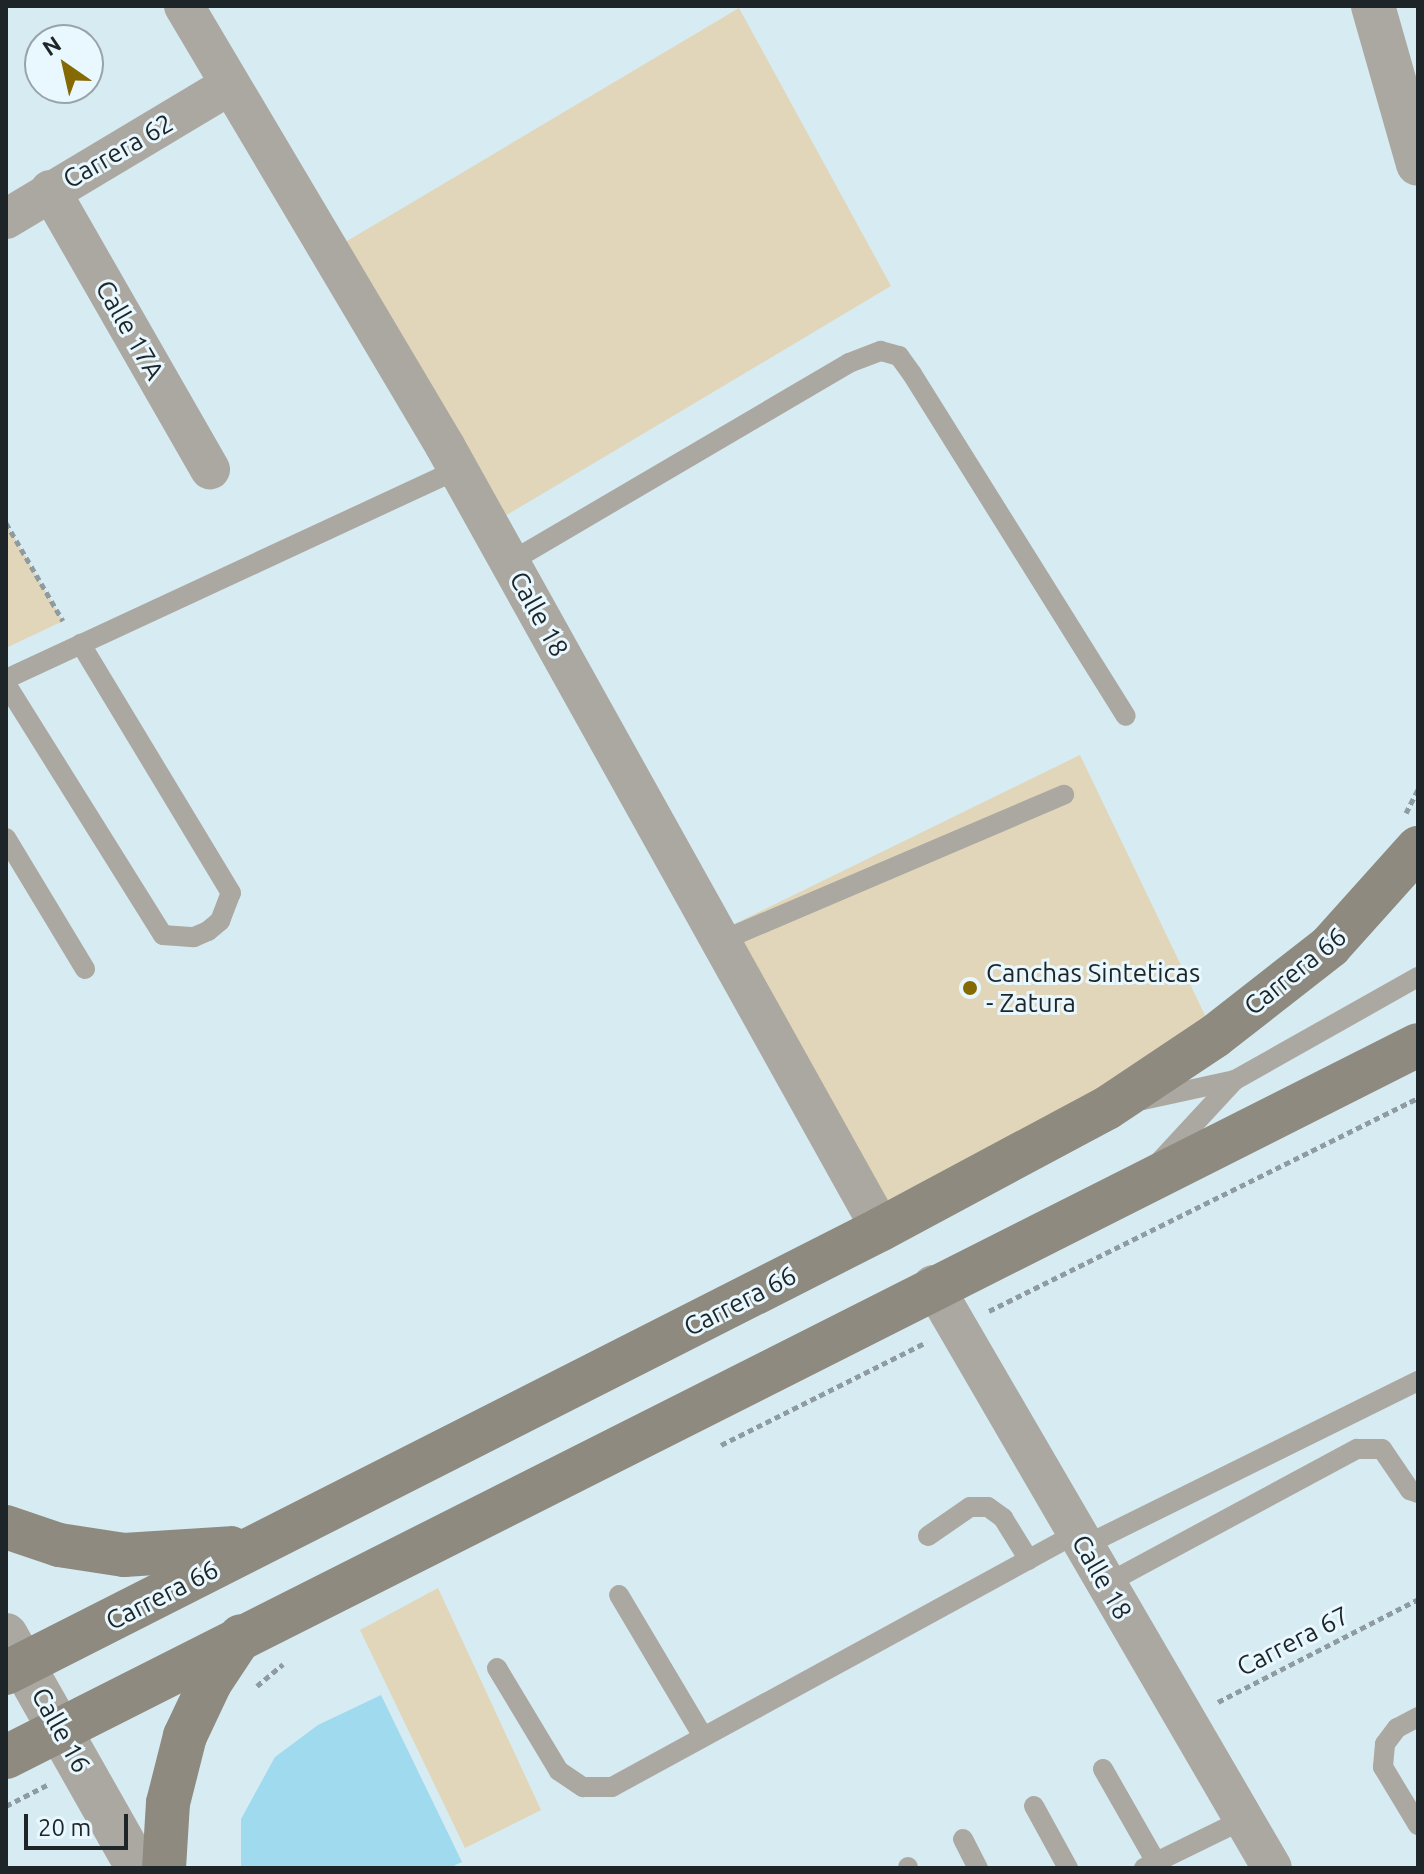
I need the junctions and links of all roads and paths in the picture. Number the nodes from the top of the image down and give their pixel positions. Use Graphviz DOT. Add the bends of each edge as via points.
graph roads {
  1 [pos="184,6"];
  2 [pos="1373,6"];
  3 [pos="230,85"];
  4 [pos="1418,164"];
  5 [pos="50,190"];
  6 [pos="6,219"];
  7 [pos="210,469"];
  8 [pos="458,469"];
  9 [pos="6,523"];
  10 [pos="510,562"];
  11 [pos="63,621"];
  12 [pos="81,644"];
  13 [pos="6,682"];
  14 [pos="1126,716"];
  15 [pos="1418,789"];
  16 [pos="1064,795"];
  17 [pos="1410,834"];
  18 [pos="6,838"];
  19 [pos="1418,895"];
  20 [pos="1356,921"];
  21 [pos="721,941"];
  22 [pos="85,969"];
  23 [pos="1418,977"];
  24 [pos="1418,1045"];
  25 [pos="1235,1080"];
  26 [pos="1418,1098"];
  27 [pos="1107,1108"];
  28 [pos="1140,1182"];
  29 [pos="881,1229"];
  30 [pos="933,1285"];
  31 [pos="957,1327"];
  32 [pos="1418,1381"];
  33 [pos="715,1447"];
  34 [pos="1418,1493"];
  35 [pos="6,1527"];
  36 [pos="283,1534"];
  37 [pos="928,1536"];
  38 [pos="1081,1540"];
  39 [pos="1029,1560"];
  40 [pos="1106,1584"];
  41 [pos="619,1595"];
  42 [pos="1418,1599"];
  43 [pos="243,1634"];
  44 [pos="12,1657"];
  45 [pos="287,1660"];
  46 [pos="497,1668"];
  47 [pos="249,1693"];
  48 [pos="1418,1717"];
  49 [pos="1186,1719"];
  50 [pos="61,1729"];
  51 [pos="702,1735"];
  52 [pos="6,1757"];
  53 [pos="1103,1769"];
  54 [pos="1034,1806"];
  55 [pos="1244,1819"];
  56 [pos="1418,1825"];
  57 [pos="963,1839"];
  58 [pos="1150,1865"];
  59 [pos="138,1868"];
  60 [pos="164,1868"];
  61 [pos="978,1868"];
  62 [pos="1068,1868"];
  63 [pos="1272,1868"];
  1 -- 3 [label="street, Calle 18"];
  2 -- 4 [label="street"];
  3 -- 5 [label="street, Carrera 62"];
  3 -- 8 [label="street, Calle 18"];
  5 -- 6 [label="street, Carrera 62"];
  5 -- 7 [label="street, Calle 17A"];
  8 -- 10 [label="street, Calle 18"];
  8 -- 12 [label="lane"];
  9 -- 11 [label="path"];
  10 -- 14 [label="lane" via="849,363 881,351 899,356 912,374"];
  10 -- 21 [label="street, Calle 18"];
  12 -- 13 [label="lane"];
  12 -- 13 [label="lane" via="231,893 220,921 208,931 194,937 163,935"];
  15 -- 17 [label="path"];
  16 -- 21 [label="lane"];
  17 -- 20 [label="main road, Carrera 66"];
  18 -- 22 [label="lane"];
  19 -- 20 [label="main road" via="1385,900"];
  20 -- 27 [label="main road, Carrera 66" via="1215,1036"];
  21 -- 29 [label="street, Calle 18"];
  23 -- 25 [label="lane"];
  24 -- 28 [label="main road"];
  25 -- 27 [label="lane"];
  25 -- 28 [label="lane"];
  26 -- 31 [label="path"];
  27 -- 29 [label="main road, Carrera 66"];
  28 -- 30 [label="main road"];
  29 -- 36 [label="main road, Carrera 66"];
  30 -- 31 [label="street, Calle 18"];
  30 -- 43 [label="main road"];
  31 -- 33 [label="path"];
  31 -- 38 [label="street, Calle 18"];
  32 -- 38 [label="lane"];
  34 -- 40 [label="lane" via="1410,1490 1382,1449 1357,1449"];
  35 -- 36 [label="main road" via="59,1545 124,1555 205,1552"];
  36 -- 44 [label="main road, Carrera 66"];
  37 -- 39 [label="lane" via="970,1507 988,1507 1003,1518"];
  38 -- 39 [label="lane"];
  38 -- 40 [label="street, Calle 18"];
  39 -- 51 [label="lane"];
  40 -- 49 [label="street, Calle 18"];
  41 -- 51 [label="lane"];
  42 -- 49 [label="path, Carrera 67"];
  43 -- 50 [label="main road"];
  43 -- 60 [label="main road" via="210,1683 185,1736 168,1803"];
  44 -- 50 [label="street, Calle 16"];
  45 -- 47 [label="path"];
  46 -- 51 [label="lane" via="559,1771 583,1787 612,1787"];
  48 -- 56 [label="lane" via="1397,1728 1385,1744 1383,1767"];
  49 -- 55 [label="street, Calle 18"];
  50 -- 52 [label="main road"];
  50 -- 59 [label="street, Calle 16"];
  53 -- 58 [label="lane"];
  54 -- 62 [label="lane"];
  55 -- 58 [label="lane"];
  55 -- 63 [label="street, Calle 18"];
  57 -- 61 [label="lane"];
}
